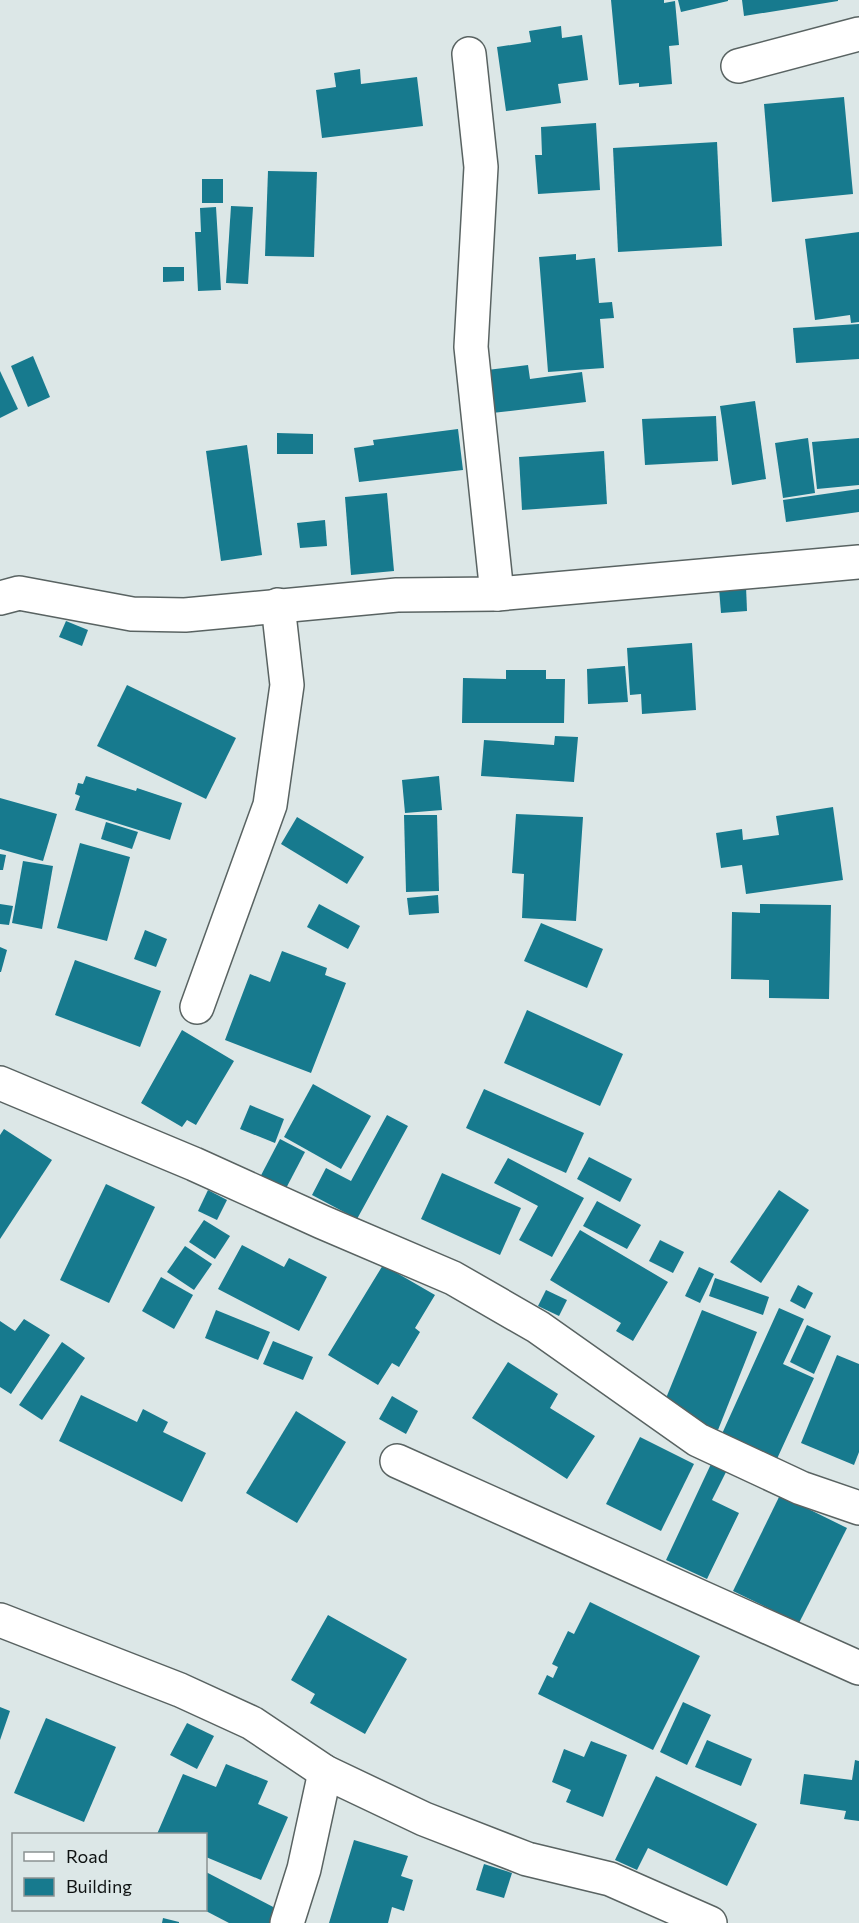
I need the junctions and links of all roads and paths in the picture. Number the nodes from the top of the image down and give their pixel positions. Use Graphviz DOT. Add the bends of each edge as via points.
graph roads {
  1 [pos="859,34"];
  2 [pos="469,54"];
  3 [pos="738,66"];
  4 [pos="859,562"];
  5 [pos="497,594"];
  6 [pos="0,598"];
  7 [pos="278,605"];
  8 [pos="198,1007"];
  9 [pos="0,1083"];
  10 [pos="398,1461"];
  11 [pos="859,1508"];
  12 [pos="0,1620"];
  13 [pos="859,1668"];
  14 [pos="325,1772"];
  15 [pos="287,1923"];
  16 [pos="711,1923"];
  1 -- 3 [label="street"];
  2 -- 5 [label="street" via="481,166 471,347"];
  4 -- 5 [label="street"];
  5 -- 7 [label="street" via="398,595"];
  6 -- 7 [label="street" via="19,593 142,614 185,615"];
  7 -- 8 [label="street" via="287,686 270,805"];
  9 -- 11 [label="street" via="453,1278 538,1327 698,1440 801,1488"];
  10 -- 13 [label="street"];
  12 -- 14 [label="street" via="180,1690 252,1723"];
  14 -- 15 [label="street" via="304,1869"];
  14 -- 16 [label="street" via="434,1823 527,1859 610,1879"];
}
